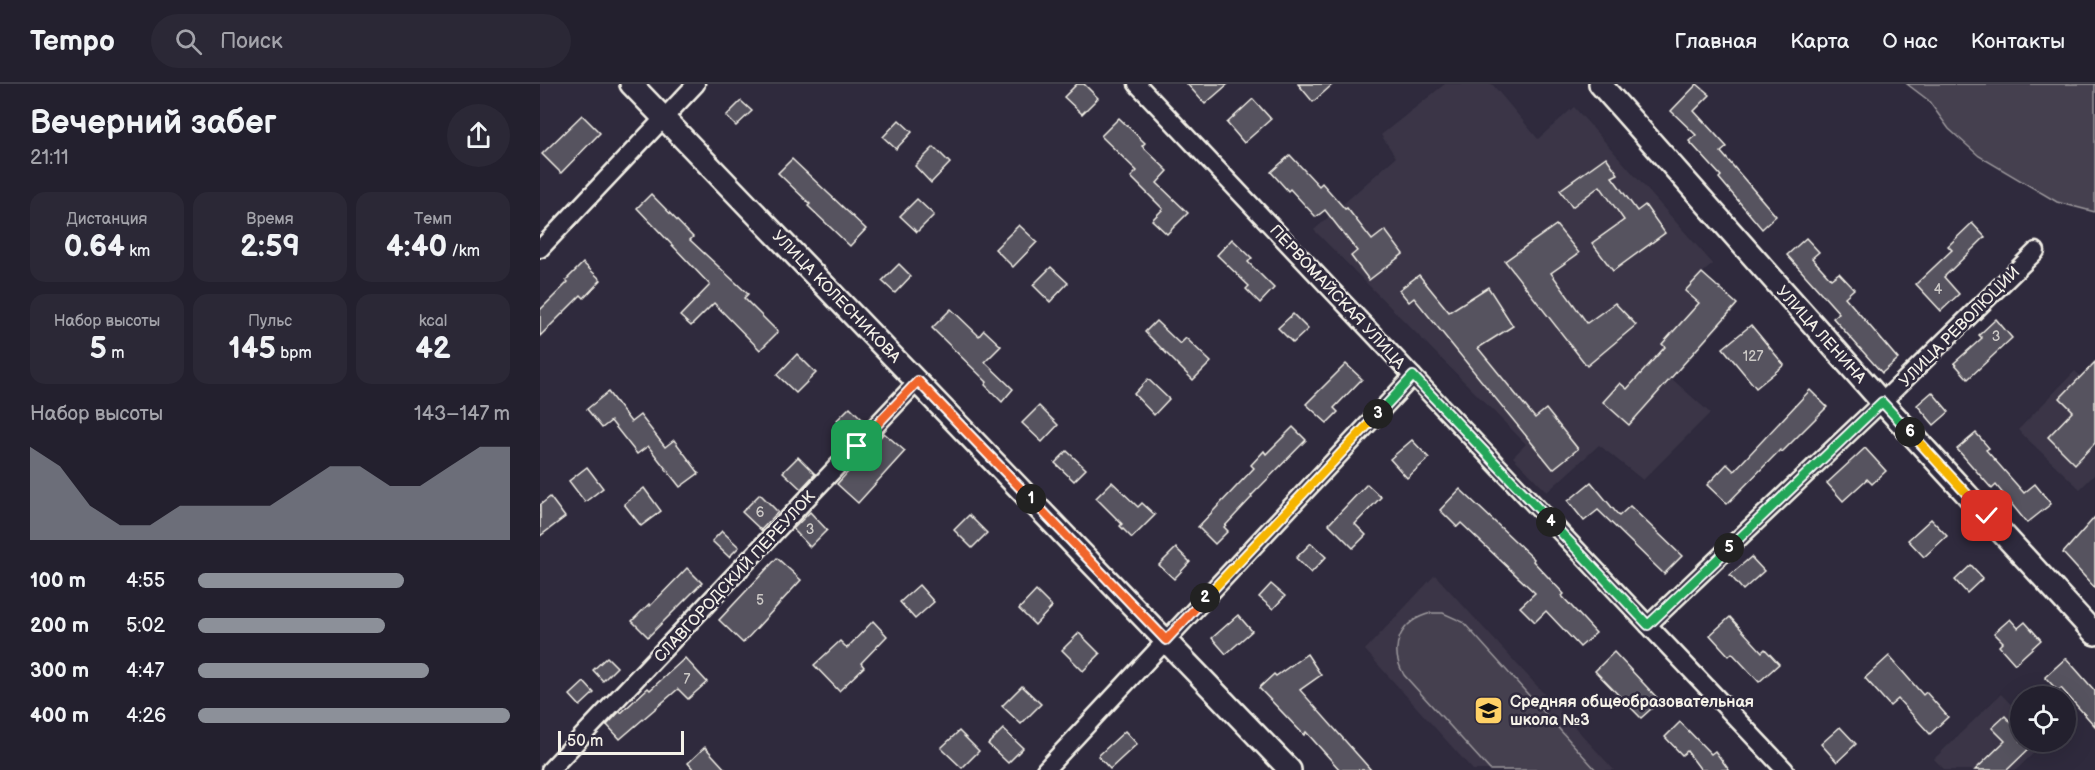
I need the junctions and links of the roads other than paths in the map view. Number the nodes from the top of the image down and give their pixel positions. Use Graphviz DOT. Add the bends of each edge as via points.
graph roads {
  1 [pos="631,84"];
  2 [pos="696,84"];
  3 [pos="1137,84"];
  4 [pos="1600,84"];
  5 [pos="664,118"];
  6 [pos="540,249"];
  7 [pos="2036,250"];
  8 [pos="1413,376"];
  9 [pos="918,381"];
  10 [pos="1882,402"];
  11 [pos="1648,625"];
  12 [pos="2095,634"];
  13 [pos="1166,640"];
  14 [pos="550,770"];
  15 [pos="1045,770"];
  16 [pos="1290,770"];
  17 [pos="1785,770"];
  1 -- 5 [label="street, УЛИЦА КОЛЕСНИКОВА"];
  2 -- 5 [label="street"];
  3 -- 8 [label="street, ПЕРВОМАЙСКАЯ УЛИЦА"];
  4 -- 10 [label="street, УЛИЦА ЛЕНИНА"];
  5 -- 6 [label="street"];
  5 -- 9 [label="street, УЛИЦА КОЛЕСНИКОВА"];
  7 -- 10 [label="street, УЛИЦА РЕВОЛЮЦИИ"];
  8 -- 11 [label="street, ПЕРВОМАЙСКАЯ УЛИЦА"];
  8 -- 13 [label="street"];
  9 -- 13 [label="street, УЛИЦА КОЛЕСНИКОВА"];
  9 -- 14 [label="street, СЛАВГОРОДСКИЙ ПЕРЕУЛОК"];
  10 -- 11 [label="street, УЛИЦА РЕВОЛЮЦИИ"];
  10 -- 12 [label="street, УЛИЦА ЛЕНИНА"];
  11 -- 17 [label="street, ПЕРВОМАЙСКАЯ УЛИЦА"];
  13 -- 15 [label="street"];
  13 -- 16 [label="street, УЛИЦА КОЛЕСНИКОВА"];
}
